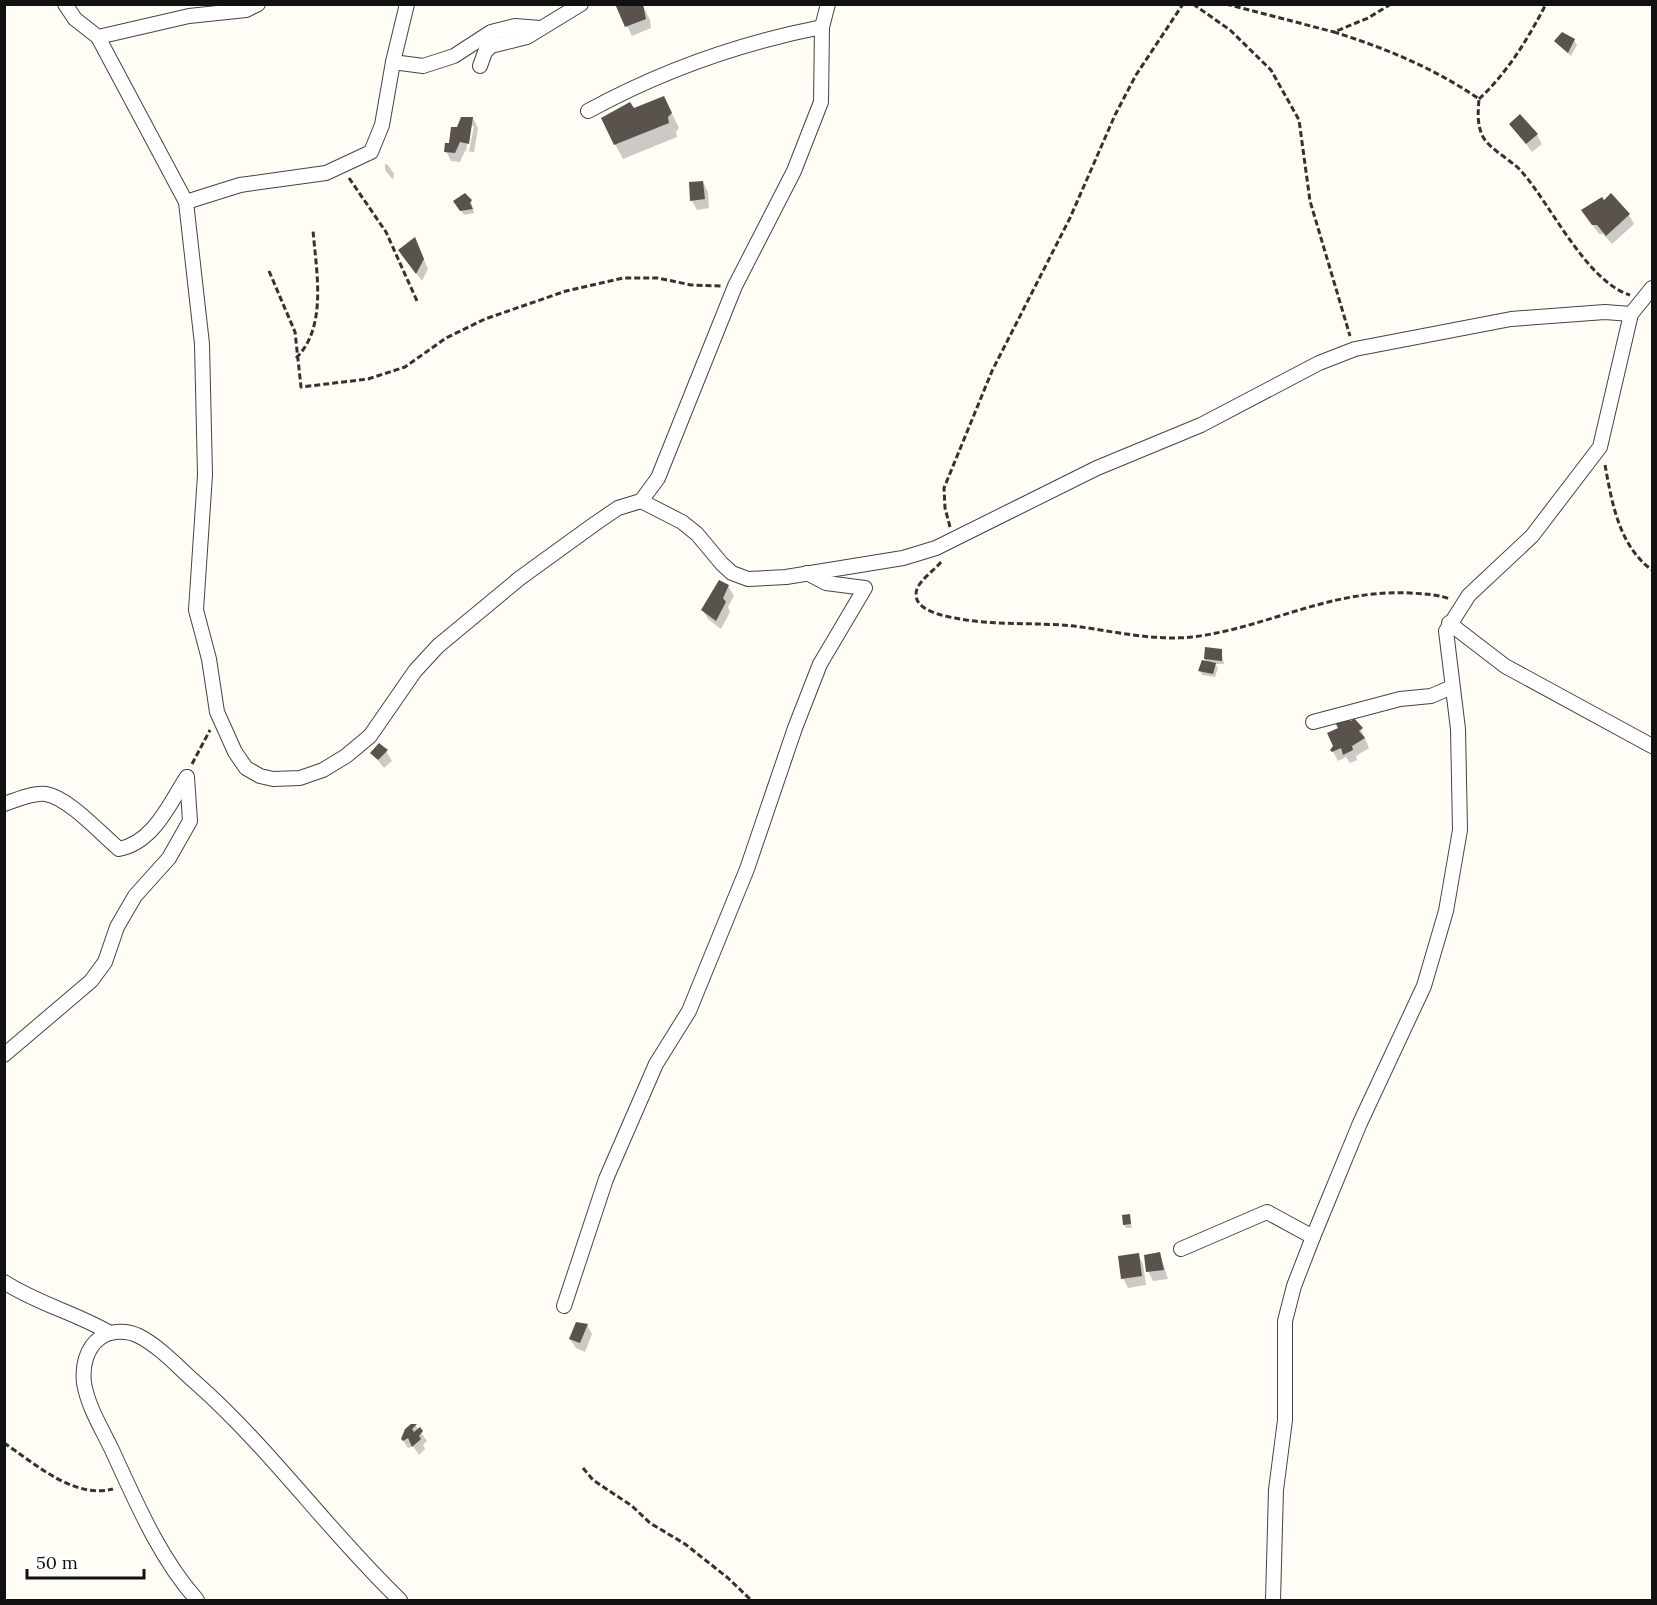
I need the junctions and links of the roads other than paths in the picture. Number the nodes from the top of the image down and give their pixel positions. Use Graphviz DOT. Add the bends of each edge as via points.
graph roads {
  1 [pos="64,4"];
  2 [pos="258,4"];
  3 [pos="407,4"];
  4 [pos="582,4"];
  5 [pos="828,4"];
  6 [pos="822,27"];
  7 [pos="540,28"];
  8 [pos="98,37"];
  9 [pos="393,62"];
  10 [pos="480,66"];
  11 [pos="588,111"];
  12 [pos="186,202"];
  13 [pos="1653,288"];
  14 [pos="1631,314"];
  15 [pos="641,501"];
  16 [pos="807,573"];
  17 [pos="1449,623"];
  18 [pos="1452,687"];
  19 [pos="1312,722"];
  20 [pos="1653,746"];
  21 [pos="4,804"];
  22 [pos="4,1055"];
  23 [pos="1313,1237"];
  24 [pos="1181,1249"];
  25 [pos="4,1282"];
  26 [pos="564,1306"];
  27 [pos="110,1333"];
  28 [pos="197,1600"];
  29 [pos="400,1600"];
  30 [pos="1273,1600"];
  1 -- 8 [label="street" via="75,19"];
  2 -- 8 [label="street" via="246,10 189,16"];
  3 -- 9 [label="street"];
  4 -- 7 [label="street"];
  5 -- 6 [label="street"];
  6 -- 11 [label="street" via="785,34 679,68"];
  6 -- 15 [label="street" via="821,102 794,171 735,286 658,478"];
  7 -- 9 [label="street" via="515,26 491,32 454,56 423,66"];
  7 -- 10 [label="street" via="523,39 491,46"];
  8 -- 12 [label="street"];
  9 -- 12 [label="street" via="382,125 371,152 326,172 240,185"];
  12 -- 15 [label="street" via="202,344 205,475 196,610 217,712 246,768 273,779 300,778 346,756 370,736 438,646 520,578 596,523 618,508"];
  13 -- 14 [label="street"];
  14 -- 16 [label="street" via="1522,317 1355,349 1319,363 1201,425 1097,468 936,548 903,558"];
  14 -- 17 [label="street" via="1600,447 1532,536 1462,604"];
  15 -- 16 [label="street" via="682,522 740,577 757,580"];
  16 -- 26 [label="street" via="826,583 865,588 820,664 747,869 689,1011 656,1064 606,1179"];
  17 -- 18 [label="street" via="1444,638"];
  17 -- 20 [label="street" via="1505,666"];
  18 -- 19 [label="street" via="1431,696 1400,699"];
  18 -- 23 [label="street" via="1458,729 1460,830 1446,911 1424,987 1360,1123"];
  21 -- 22 [label="street" via="46,794 70,807 119,849 132,846 154,828 187,777 190,821 169,858 135,896 117,927 105,962 91,981"];
  23 -- 24 [label="street" via="1267,1212"];
  23 -- 30 [label="street" via="1285,1321 1285,1420 1276,1490"];
  25 -- 27 [label="street" via="28,1298"];
  27 -- 28 [label="street" via="99,1338 87,1355 84,1384 91,1407 155,1538"];
  27 -- 29 [label="street" via="137,1335 224,1408"];
}
